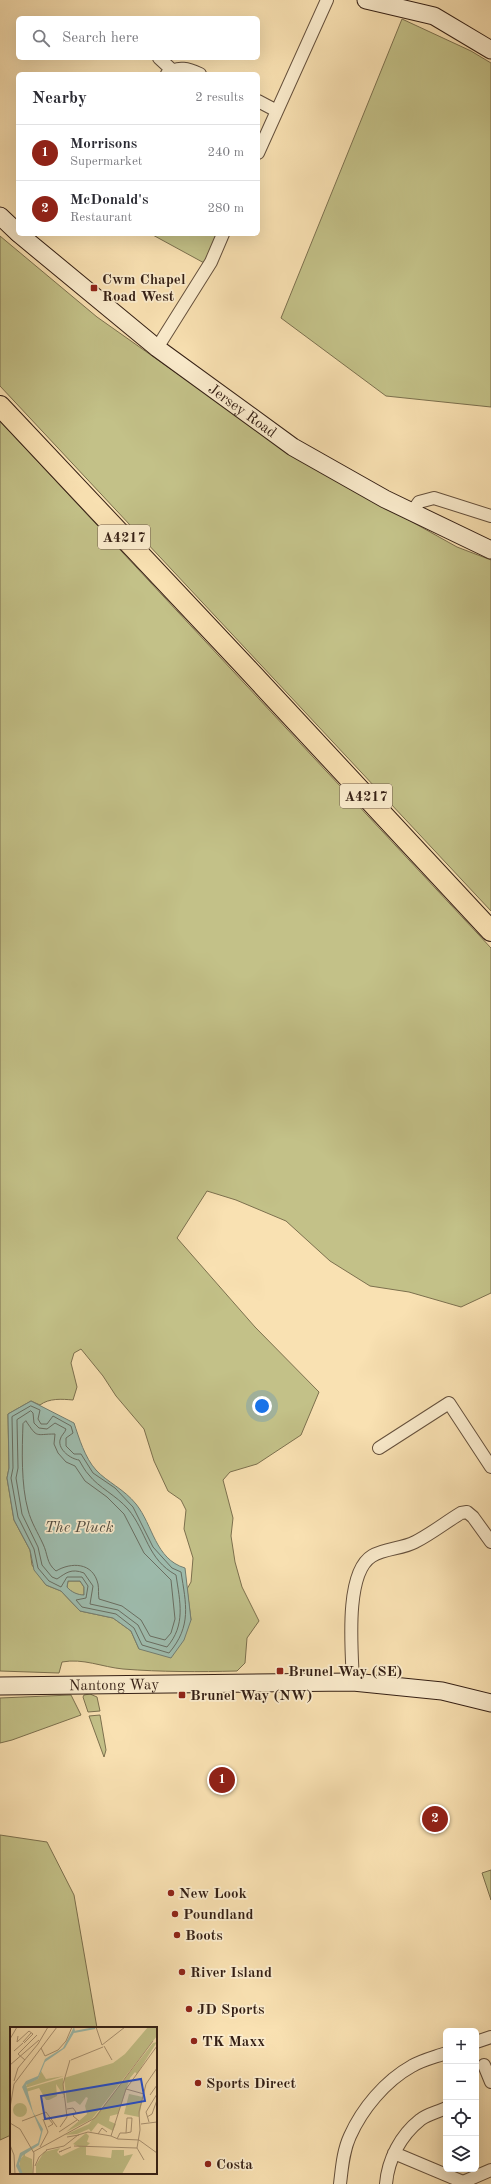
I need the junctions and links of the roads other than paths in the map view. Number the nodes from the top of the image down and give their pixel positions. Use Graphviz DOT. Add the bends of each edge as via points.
graph roads {
  1 [pos="327,0"];
  2 [pos="366,0"];
  3 [pos="491,50"];
  4 [pos="161,60"];
  5 [pos="170,72"];
  6 [pos="196,72"];
  7 [pos="260,102"];
  8 [pos="277,110"];
  9 [pos="260,148"];
  10 [pos="0,216"];
  11 [pos="16,232"];
  12 [pos="20,236"];
  13 [pos="222,236"];
  14 [pos="157,348"];
  15 [pos="3,409"];
  16 [pos="412,512"];
  17 [pos="491,516"];
  18 [pos="491,550"];
  19 [pos="491,931"];
  20 [pos="379,1448"];
  21 [pos="491,1467"];
  22 [pos="491,1542"];
  23 [pos="353,1682"];
  24 [pos="0,1686"];
  25 [pos="491,1703"];
  26 [pos="491,2037"];
  27 [pos="479,2041"];
  28 [pos="443,2054"];
  29 [pos="484,2065"];
  30 [pos="491,2082"];
  31 [pos="443,2109"];
  32 [pos="394,2153"];
  33 [pos="491,2170"];
  34 [pos="463,2183"];
  35 [pos="340,2184"];
  36 [pos="386,2184"];
  1 -- 8 [label="street"];
  2 -- 3 [label="street" via="434,16"];
  4 -- 5 [label="street"];
  5 -- 6 [label="street" via="188,68"];
  7 -- 8 [label="street"];
  8 -- 9 [label="street"];
  10 -- 11 [label="street, Jersey Road"];
  12 -- 14 [label="street, Jersey Road"];
  13 -- 14 [label="street" via="211,262"];
  14 -- 16 [label="street, Jersey Road" via="292,447"];
  15 -- 19 [label="main road, A4217"];
  16 -- 17 [label="street" via="419,502 434,498"];
  16 -- 18 [label="street, Jersey Road"];
  20 -- 21 [label="street" via="449,1403"];
  22 -- 23 [label="street" via="467,1512 414,1543 379,1553 365,1562 355,1587 352,1620"];
  23 -- 24 [label="street, Nantong Way"];
  23 -- 25 [label="street, Nantong Way" via="442,1691"];
  26 -- 27 [label="street"];
  28 -- 35 [label="street" via="413,2065 398,2075 373,2100 349,2137"];
  29 -- 30 [label="street"];
  31 -- 32 [label="street" via="422,2119 409,2130"];
  32 -- 34 [label="street"];
  32 -- 36 [label="street"];
  33 -- 34 [label="street"];
}
